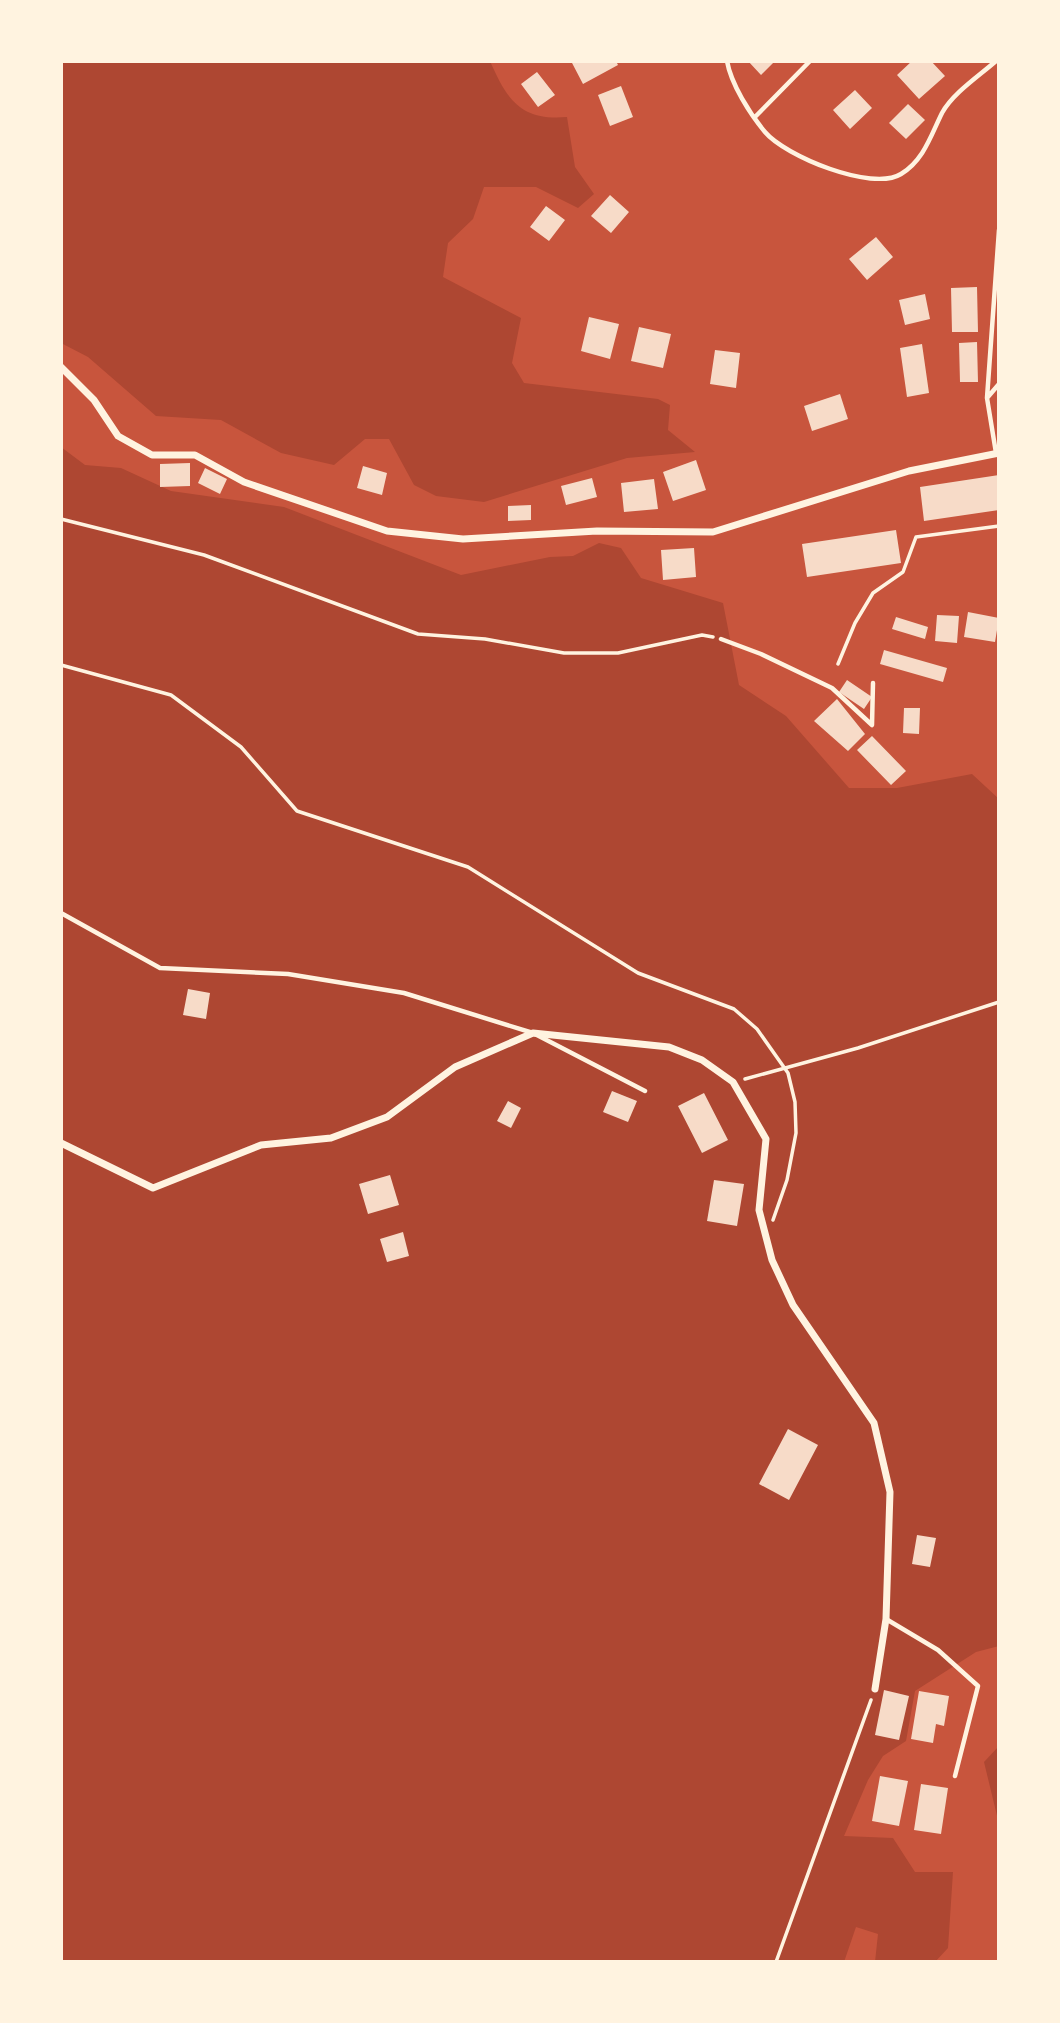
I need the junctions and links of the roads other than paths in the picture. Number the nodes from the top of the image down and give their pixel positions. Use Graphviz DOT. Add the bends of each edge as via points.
graph roads {
  1 [pos="727,61"];
  2 [pos="810,61"];
  3 [pos="996,61"];
  4 [pos="755,117"];
  5 [pos="999,230"];
  6 [pos="61,368"];
  7 [pos="999,384"];
  8 [pos="987,398"];
  9 [pos="997,453"];
  10 [pos="721,639"];
  11 [pos="873,683"];
  12 [pos="61,913"];
  13 [pos="533,1033"];
  14 [pos="645,1091"];
  15 [pos="61,1143"];
  16 [pos="886,1619"];
  17 [pos="875,1689"];
  18 [pos="955,1776"];
  1 -- 4 [label="lane"];
  2 -- 4 [label="lane"];
  3 -- 4 [label="lane" via="952,101 932,141 903,173 892,178 845,173 797,156 765,133"];
  5 -- 8 [label="lane"];
  6 -- 9 [label="street" via="94,400 118,436 152,455 195,455 244,482 387,531 463,539 597,531 713,531 909,471"];
  7 -- 8 [label="lane"];
  8 -- 9 [label="lane"];
  10 -- 11 [label="lane" via="832,688 872,725"];
  12 -- 13 [label="lane" via="160,968 288,974 404,993"];
  13 -- 14 [label="lane"];
  13 -- 15 [label="street" via="455,1068 387,1117 331,1138 261,1145 153,1188"];
  13 -- 16 [label="street" via="669,1047 702,1060 733,1082 766,1139 759,1210 772,1260 793,1306 874,1423 890,1492"];
  16 -- 17 [label="street"];
  16 -- 18 [label="lane" via="938,1650 978,1686"];
}
